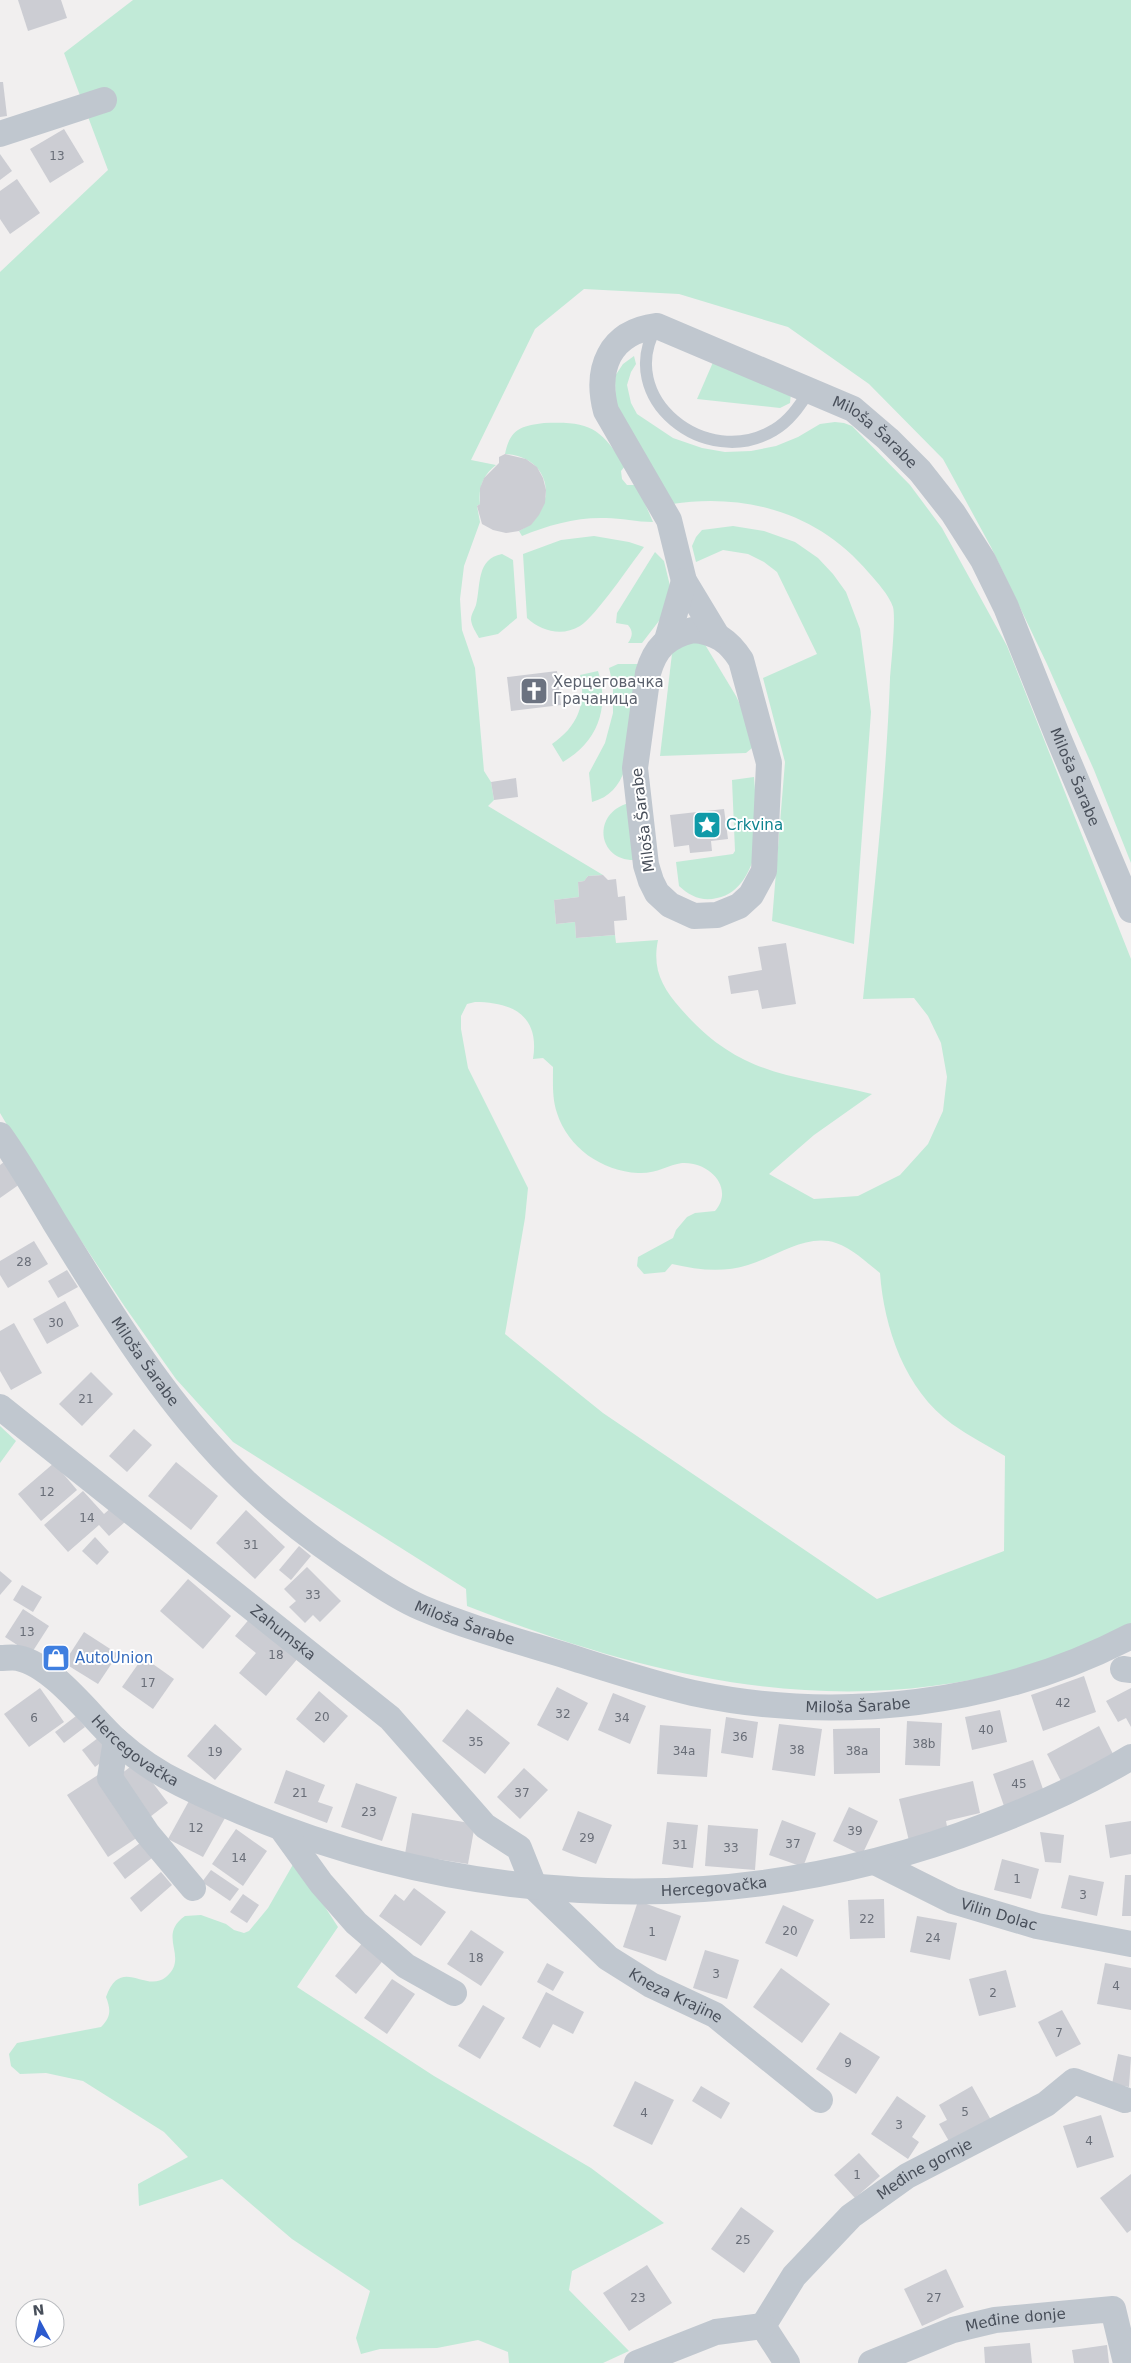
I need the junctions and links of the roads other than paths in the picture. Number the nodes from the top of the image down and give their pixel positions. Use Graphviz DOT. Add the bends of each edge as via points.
graph roads {
  1 [pos="104,100"];
  2 [pos="0,134"];
  3 [pos="657,326"];
  4 [pos="810,390"];
  5 [pos="684,580"];
  6 [pos="716,634"];
  7 [pos="667,640"];
  8 [pos="1131,910"];
  9 [pos="0,1135"];
  10 [pos="0,1407"];
  11 [pos="1131,1636"];
  12 [pos="0,1658"];
  13 [pos="116,1740"];
  14 [pos="1131,1757"];
  15 [pos="282,1829"];
  16 [pos="875,1862"];
  17 [pos="194,1888"];
  18 [pos="535,1888"];
  19 [pos="1131,1944"];
  20 [pos="454,1993"];
  21 [pos="820,2100"];
  22 [pos="1124,2100"];
  23 [pos="763,2326"];
  24 [pos="637,2363"];
  25 [pos="787,2363"];
  26 [pos="871,2363"];
  27 [pos="1126,2363"];
  1 -- 2 [label="street"];
  3 -- 4 [label="street, Miloša Šarabe"];
  3 -- 4 [label="lane" via="650,338 647,356 654,394 670,418 700,438 732,443 762,436 786,421"];
  3 -- 5 [label="street" via="637,330 619,342 605,363 601,389 606,411 669,520"];
  4 -- 8 [label="street, Miloša Šarabe" via="853,409 888,439 920,471 953,513 983,560 1006,607"];
  5 -- 6 [label="street"];
  5 -- 7 [label="street"];
  6 -- 7 [label="street, Miloša Šarabe" via="693,630"];
  6 -- 7 [label="street, Miloša Šarabe" via="734,648 741,660 769,762 764,871 751,895 739,906 717,915 694,916 670,905 657,893 646,865 635,768 652,657"];
  9 -- 11 [label="street, Miloša Šarabe" via="110,1311 163,1389 210,1446 272,1506 327,1551 420,1607 481,1630 694,1693 777,1705 868,1707 968,1694 1038,1676"];
  10 -- 18 [label="street, Zahumska" via="390,1718 485,1826 519,1848"];
  12 -- 13 [label="street, Hercegovačka" via="20,1659 43,1670"];
  13 -- 15 [label="street, Hercegovačka" via="151,1770"];
  13 -- 17 [label="street" via="110,1778 147,1833"];
  14 -- 16 [label="street, Hercegovačka" via="1049,1802 939,1844"];
  15 -- 18 [label="street, Hercegovačka" via="408,1867"];
  15 -- 20 [label="street" via="321,1883 356,1923 406,1966"];
  16 -- 18 [label="street, Hercegovačka" via="747,1886 695,1890 620,1892"];
  16 -- 19 [label="street, Vilin Dolac" via="953,1901 1037,1926"];
  18 -- 21 [label="street, Kneza Krajine" via="608,1958 651,1985 715,2016"];
  22 -- 23 [label="street, Međine gornje" via="1074,2081 1046,2104 907,2176 850,2216 794,2276"];
  23 -- 24 [label="street" via="716,2332"];
  23 -- 25 [label="street"];
  26 -- 27 [label="street, Međine donje" via="953,2330 995,2320 1113,2309"];
}
